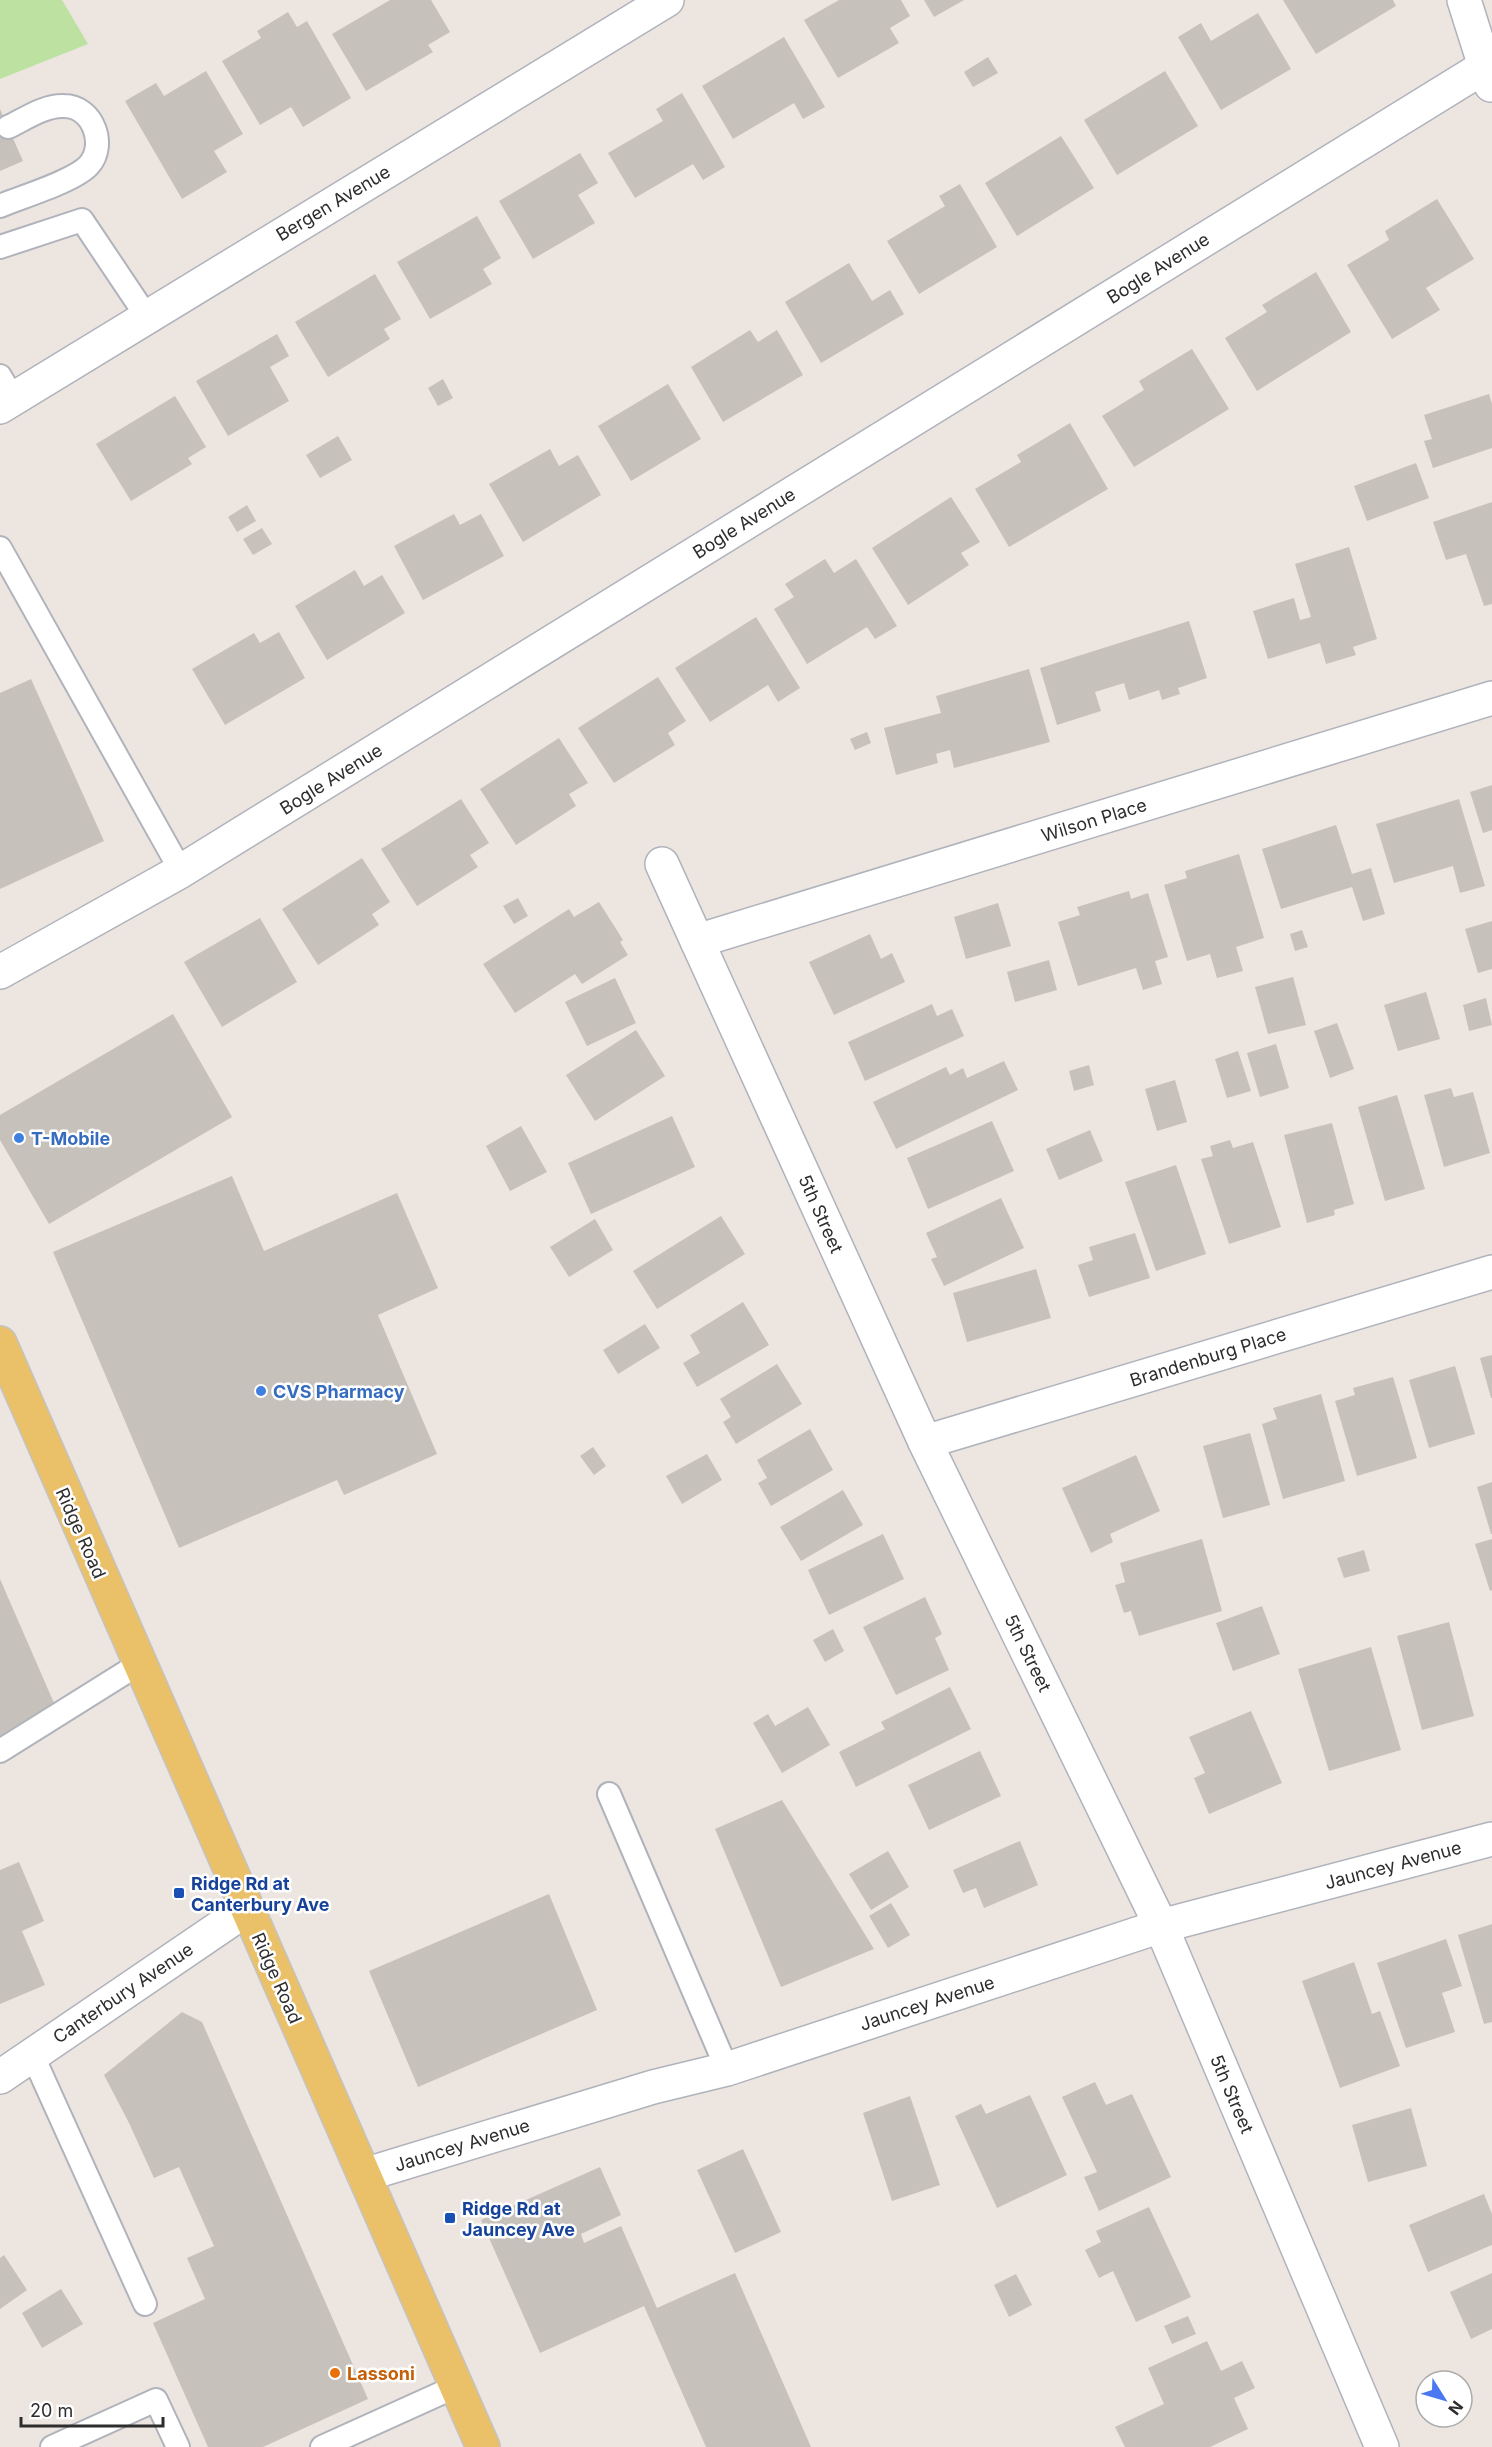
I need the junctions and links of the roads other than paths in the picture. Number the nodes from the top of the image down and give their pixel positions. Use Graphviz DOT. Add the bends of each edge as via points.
graph roads {
  1 [pos="667,0"];
  2 [pos="1464,0"];
  3 [pos="1488,77"];
  4 [pos="8,127"];
  5 [pos="0,206"];
  6 [pos="0,247"];
  7 [pos="147,317"];
  8 [pos="4,394"];
  9 [pos="3,560"];
  10 [pos="1492,698"];
  11 [pos="662,864"];
  12 [pos="181,871"];
  13 [pos="697,941"];
  14 [pos="0,972"];
  15 [pos="1492,1272"];
  16 [pos="0,1343"];
  17 [pos="925,1442"];
  18 [pos="139,1664"];
  19 [pos="0,1751"];
  20 [pos="609,1794"];
  21 [pos="1492,1839"];
  22 [pos="247,1910"];
  23 [pos="1161,1926"];
  24 [pos="32,2054"];
  25 [pos="727,2069"];
  26 [pos="0,2077"];
  27 [pos="364,2175"];
  28 [pos="146,2304"];
  29 [pos="457,2386"];
  30 [pos="52,2447"];
  31 [pos="178,2447"];
  32 [pos="322,2447"];
  33 [pos="483,2447"];
  34 [pos="1382,2447"];
  1 -- 7 [label="street, Bergen Avenue"];
  2 -- 3 [label="street"];
  3 -- 12 [label="street, Bogle Avenue"];
  4 -- 5 [label="lane" via="53,106 67,105 87,117 98,140 96,155 74,176"];
  6 -- 7 [label="lane" via="82,219"];
  7 -- 8 [label="street, Bergen Avenue"];
  9 -- 12 [label="lane"];
  10 -- 13 [label="street, Wilson Place"];
  11 -- 13 [label="street, 5th Street"];
  12 -- 14 [label="street, Bogle Avenue"];
  13 -- 17 [label="street, 5th Street"];
  15 -- 17 [label="street, Brandenburg Place"];
  16 -- 18 [label="main road, Ridge Road"];
  17 -- 23 [label="street, 5th Street"];
  18 -- 19 [label="lane"];
  18 -- 22 [label="main road, Ridge Road"];
  20 -- 25 [label="lane"];
  21 -- 23 [label="street, Jauncey Avenue"];
  22 -- 24 [label="street, Canterbury Avenue"];
  22 -- 27 [label="main road, Ridge Road"];
  23 -- 25 [label="street, Jauncey Avenue"];
  23 -- 34 [label="street, 5th Street"];
  24 -- 26 [label="street, Canterbury Avenue"];
  24 -- 28 [label="lane"];
  25 -- 27 [label="street, Jauncey Avenue" via="653,2087"];
  27 -- 29 [label="main road, Ridge Road"];
  29 -- 32 [label="lane"];
  29 -- 33 [label="main road, Ridge Road"];
  30 -- 31 [label="lane" via="156,2400"];
}
